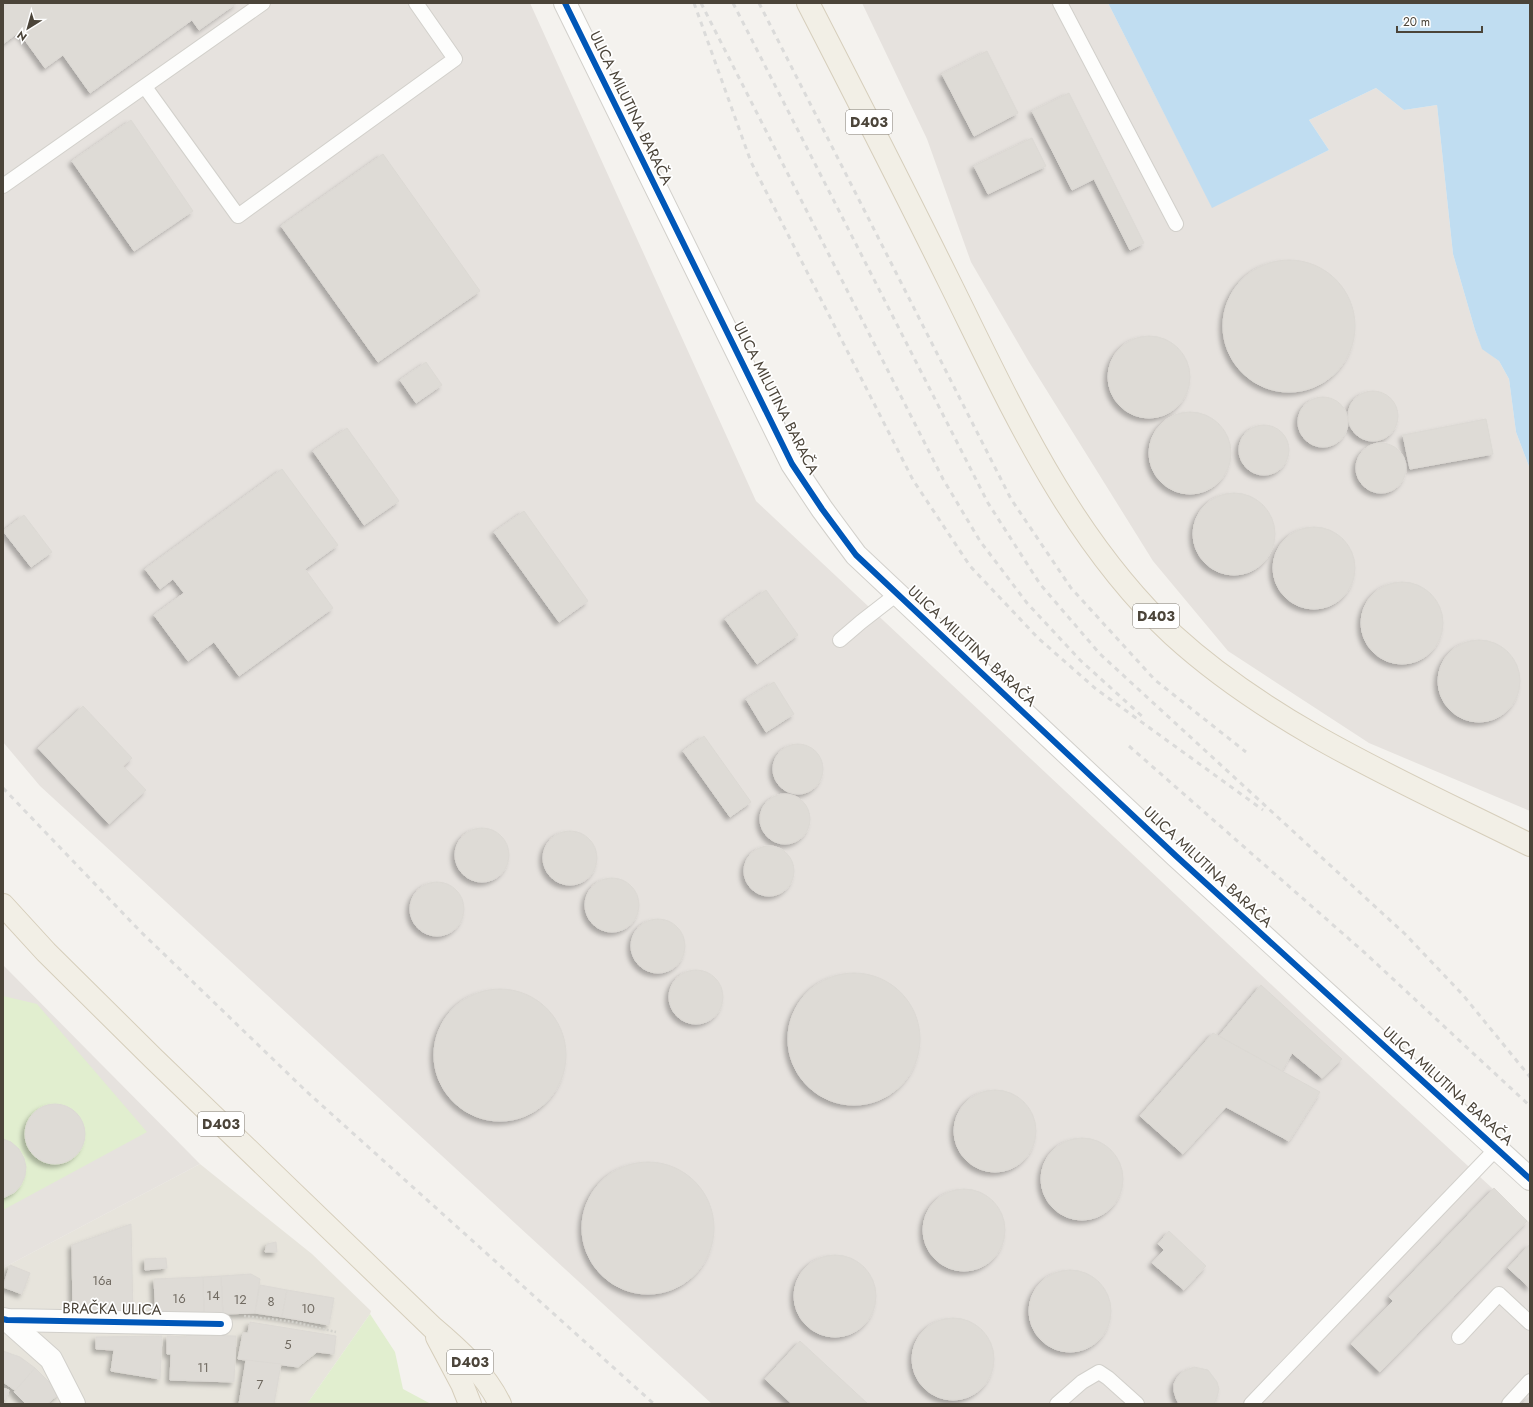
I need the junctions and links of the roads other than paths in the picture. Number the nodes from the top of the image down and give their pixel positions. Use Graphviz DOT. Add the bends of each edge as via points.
graph roads {
  1 [pos="263,3"];
  2 [pos="416,3"];
  3 [pos="565,3"];
  4 [pos="808,3"];
  5 [pos="1060,3"];
  6 [pos="145,87"];
  7 [pos="3,186"];
  8 [pos="1176,224"];
  9 [pos="897,594"];
  10 [pos="840,640"];
  11 [pos="1530,844"];
  12 [pos="8,911"];
  13 [pos="1498,1148"];
  14 [pos="1530,1179"];
  15 [pos="5,1320"];
  16 [pos="1530,1323"];
  17 [pos="221,1324"];
  18 [pos="432,1327"];
  19 [pos="1459,1337"];
  20 [pos="1530,1381"];
  21 [pos="74,1404"];
  22 [pos="470,1404"];
  23 [pos="500,1404"];
  24 [pos="1056,1404"];
  25 [pos="1136,1404"];
  26 [pos="1252,1404"];
  27 [pos="1509,1404"];
  1 -- 6 [label="lane"];
  2 -- 6 [label="lane" via="455,59 238,216"];
  3 -- 9 [label="street, ULICA MILUTINA BARAČA" via="792,464 856,555"];
  4 -- 11 [label="main road, D403" via="1011,406 1054,485 1092,542 1130,590 1173,634 1222,675 1275,713 1339,750"];
  5 -- 8 [label="lane"];
  6 -- 7 [label="lane"];
  9 -- 10 [label="lane"];
  9 -- 13 [label="street, ULICA MILUTINA BARAČA" via="1182,862"];
  12 -- 18 [label="main road, D403" via="153,1058"];
  13 -- 14 [label="street, ULICA MILUTINA BARAČA"];
  13 -- 26 [label="lane"];
  15 -- 17 [label="street, BRAČKA ULICA"];
  15 -- 21 [label="street, BRAČKA ULICA" via="51,1359"];
  16 -- 19 [label="lane" via="1499,1294"];
  18 -- 22 [label="main road, D403"];
  18 -- 23 [label="main road, D403" via="461,1352 482,1376"];
  20 -- 27 [label="lane"];
  24 -- 25 [label="lane" via="1098,1372"];
}
